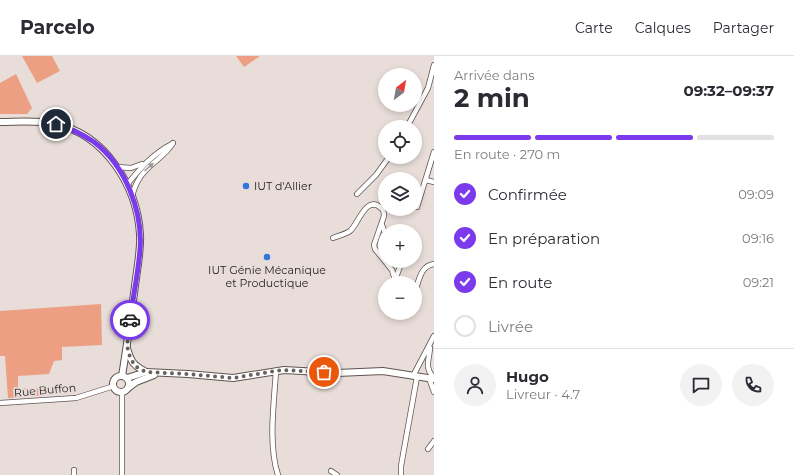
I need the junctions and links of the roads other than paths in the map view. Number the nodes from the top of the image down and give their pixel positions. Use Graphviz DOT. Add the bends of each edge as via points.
graph roads {
  1 [pos="434,65"];
  2 [pos="411,120"];
  3 [pos="0,122"];
  4 [pos="434,152"];
  5 [pos="144,164"];
  6 [pos="384,164"];
  7 [pos="117,167"];
  8 [pos="426,180"];
  9 [pos="434,182"];
  10 [pos="127,185"];
  11 [pos="422,192"];
  12 [pos="357,194"];
  13 [pos="132,196"];
  14 [pos="382,224"];
  15 [pos="378,234"];
  16 [pos="333,238"];
  17 [pos="376,239"];
  18 [pos="434,264"];
  19 [pos="393,276"];
  20 [pos="420,276"];
  21 [pos="434,336"];
  22 [pos="431,344"];
  23 [pos="127,346"];
  24 [pos="276,371"];
  25 [pos="146,372"];
  26 [pos="161,373"];
  27 [pos="124,377"];
  28 [pos="415,377"];
  29 [pos="432,378"];
  30 [pos="114,386"];
  31 [pos="128,388"];
  32 [pos="122,392"];
  33 [pos="434,392"];
  34 [pos="0,403"];
  35 [pos="434,441"];
  36 [pos="428,449"];
  37 [pos="331,471"];
  38 [pos="122,475"];
  39 [pos="278,475"];
  40 [pos="337,475"];
  41 [pos="401,475"];
  1 -- 2 [label="street" via="428,88"];
  3 -- 7 [label="main road" via="44,122 67,128 95,143"];
  4 -- 8 [label="street"];
  5 -- 7 [label="street" via="131,168"];
  5 -- 10 [label="street"];
  13 -- 5 [label="street, one-way" via="137,182 146,169 167,153 173,143"];
  6 -- 12 [label="street"];
  7 -- 10 [label="main road"];
  8 -- 9 [label="street"];
  8 -- 11 [label="street"];
  10 -- 13 [label="main road"];
  13 -- 23 [label="main road" via="140,234 140,250"];
  14 -- 16 [label="street" via="384,211 378,206 371,205 363,211 351,230"];
  15 -- 17 [label="street"];
  17 -- 19 [label="street" via="374,249 392,270"];
  18 -- 20 [label="street" via="427,266"];
  21 -- 22 [label="street"];
  22 -- 28 [label="street"];
  22 -- 29 [label="street" via="427,364"];
  23 -- 25 [label="main road" via="135,366"];
  23 -- 27 [label="main road"];
  24 -- 26 [label="main road" via="233,378"];
  24 -- 28 [label="main road" via="382,371"];
  24 -- 39 [label="street" via="272,449"];
  25 -- 26 [label="main road"];
  25 -- 27 [label="main road"];
  26 -- 31 [label="main road" via="136,382"];
  27 -- 30 [label="main road" via="115,379"];
  27 -- 31 [label="main road" via="129,383"];
  28 -- 29 [label="main road"];
  28 -- 41 [label="street"];
  29 -- 33 [label="street"];
  30 -- 32 [label="main road"];
  30 -- 34 [label="street, Rue Buffon" via="76,398"];
  31 -- 32 [label="main road"];
  32 -- 38 [label="street"];
  35 -- 36 [label="street"];
  37 -- 40 [label="street"];
}
